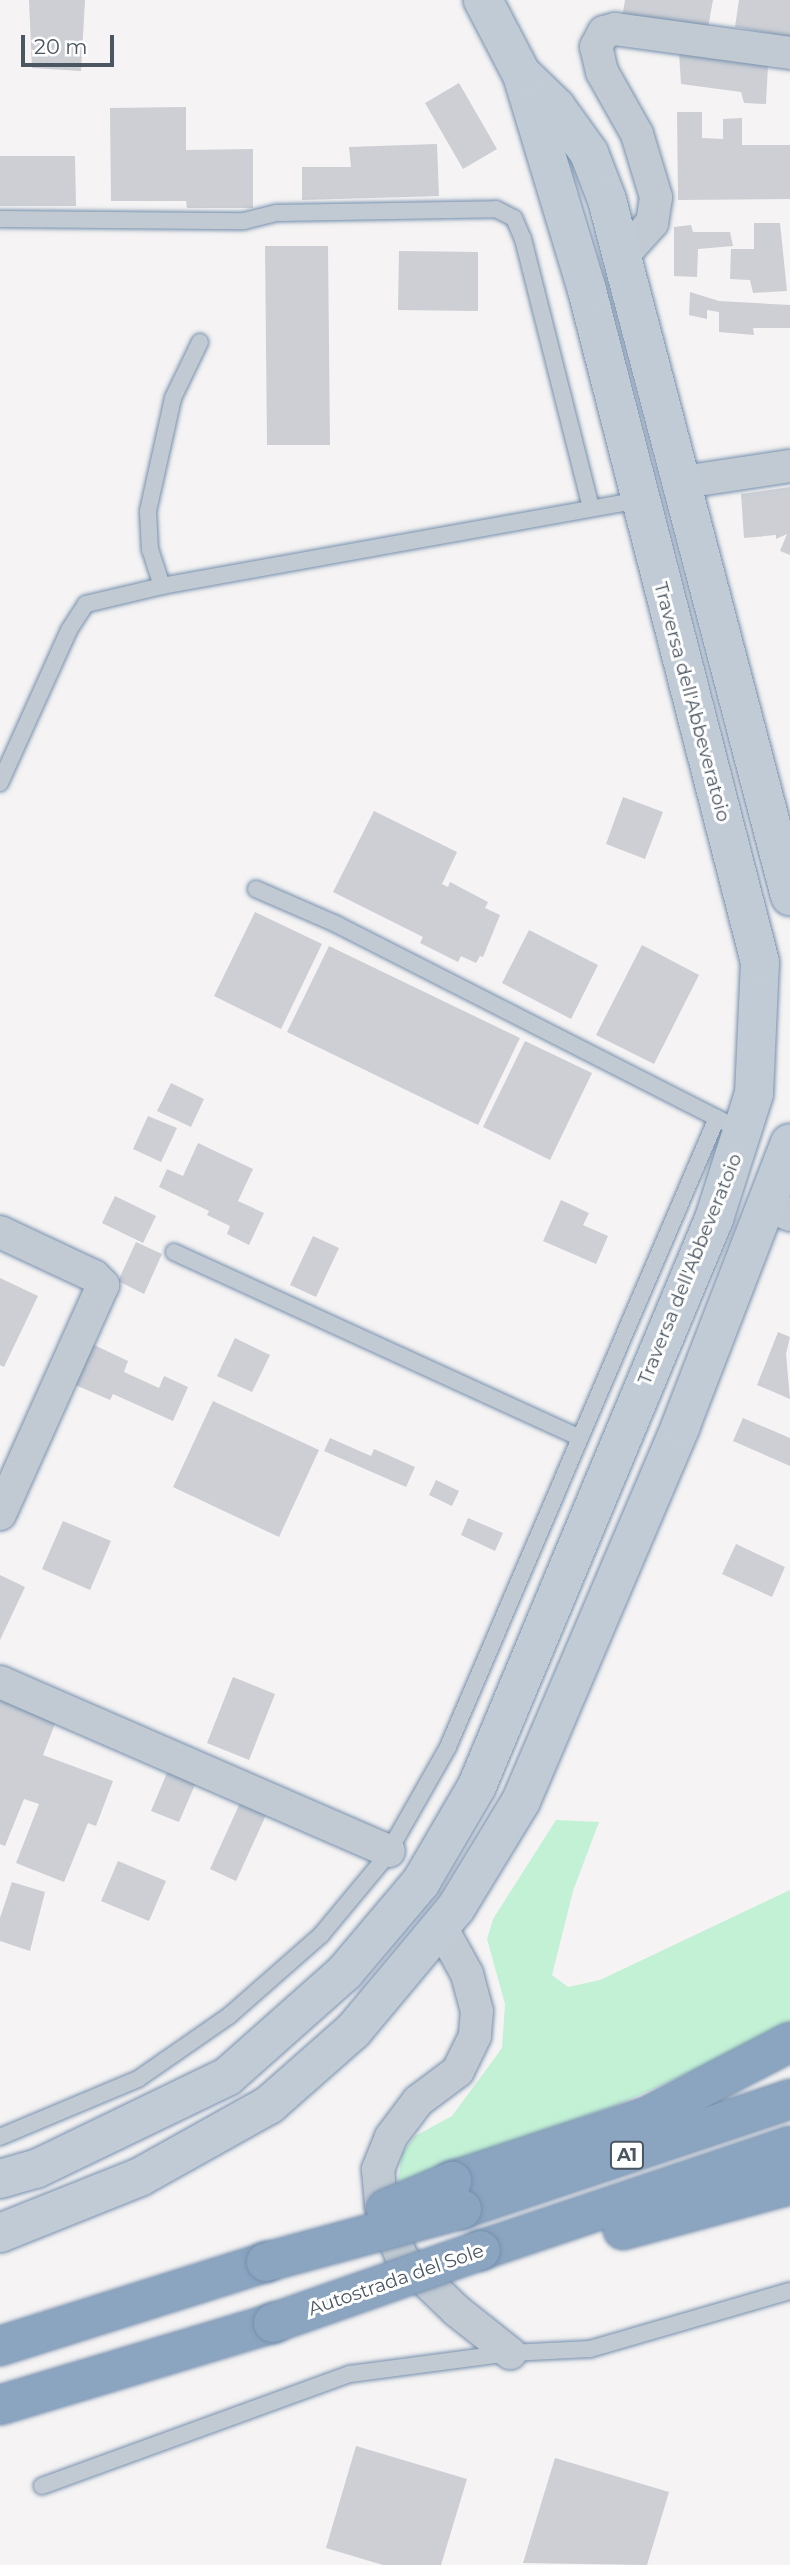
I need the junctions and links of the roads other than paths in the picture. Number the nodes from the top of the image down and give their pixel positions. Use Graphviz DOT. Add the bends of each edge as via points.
graph roads {
  1 [pos="483,0"];
  2 [pos="790,53"];
  3 [pos="522,75"];
  4 [pos="0,219"];
  5 [pos="624,254"];
  6 [pos="200,342"];
  7 [pos="790,466"];
  8 [pos="684,482"];
  9 [pos="639,500"];
  10 [pos="591,508"];
  11 [pos="162,586"];
  12 [pos="0,783"];
  13 [pos="256,889"];
  14 [pos="790,896"];
  15 [pos="731,1125"];
  16 [pos="790,1143"];
  17 [pos="780,1210"];
  18 [pos="0,1232"];
  19 [pos="174,1252"];
  20 [pos="579,1437"];
  21 [pos="0,1514"];
  22 [pos="0,1682"];
  23 [pos="389,1851"];
  24 [pos="441,1927"];
  25 [pos="790,2042"];
  26 [pos="790,2099"];
  27 [pos="0,2137"];
  28 [pos="790,2146"];
  29 [pos="0,2179"];
  30 [pos="790,2185"];
  31 [pos="457,2195"];
  32 [pos="0,2233"];
  33 [pos="484,2262"];
  34 [pos="790,2291"];
  35 [pos="0,2346"];
  36 [pos="510,2353"];
  37 [pos="0,2405"];
  38 [pos="42,2486"];
  1 -- 3 [label="street, Traversa dell'Abbeveratoio"];
  2 -- 5 [label="street" via="615,29 604,32 596,47 602,72 637,134 656,197 652,223"];
  3 -- 5 [label="street, Traversa dell'Abbeveratoio" via="556,107 589,153"];
  3 -- 9 [label="street, Traversa dell'Abbeveratoio" via="587,290"];
  4 -- 10 [label="lane" via="255,221 276,213 496,209 514,218 523,239"];
  5 -- 8 [label="street, Traversa dell'Abbeveratoio"];
  6 -- 11 [label="lane" via="173,398 148,512 150,550"];
  7 -- 8 [label="street"];
  8 -- 14 [label="street, Traversa dell'Abbeveratoio"];
  9 -- 10 [label="lane"];
  9 -- 15 [label="street, Traversa dell'Abbeveratoio" via="760,962 759,1060"];
  10 -- 11 [label="lane"];
  11 -- 12 [label="lane" via="86,604 69,630"];
  13 -- 15 [label="lane" via="336,924"];
  15 -- 20 [label="lane"];
  15 -- 29 [label="street, Traversa dell'Abbeveratoio" via="714,1219 477,1786 421,1882 345,1972 228,2077 36,2169"];
  16 -- 17 [label="street"];
  17 -- 24 [label="street" via="520,1801"];
  18 -- 21 [label="street" via="94,1276 103,1285"];
  19 -- 20 [label="lane"];
  20 -- 23 [label="lane" via="448,1747"];
  22 -- 23 [label="street"];
  23 -- 27 [label="lane" via="321,1935 230,2015 138,2079"];
  24 -- 32 [label="street" via="352,2031 269,2105 140,2177"];
  24 -- 36 [label="street" via="467,1973 477,2011 475,2036 458,2071 418,2101 391,2137 379,2169 381,2205 402,2258 457,2312"];
  25 -- 31 [label="highway" via="648,2116"];
  26 -- 31 [label="highway, A1"];
  28 -- 33 [label="highway, Autostrada del Sole / A1"];
  30 -- 33 [label="highway"];
  31 -- 35 [label="highway, bridge" via="266,2262"];
  33 -- 37 [label="highway, bridge"];
  34 -- 36 [label="lane" via="590,2349"];
  36 -- 38 [label="lane" via="349,2374"];
}
